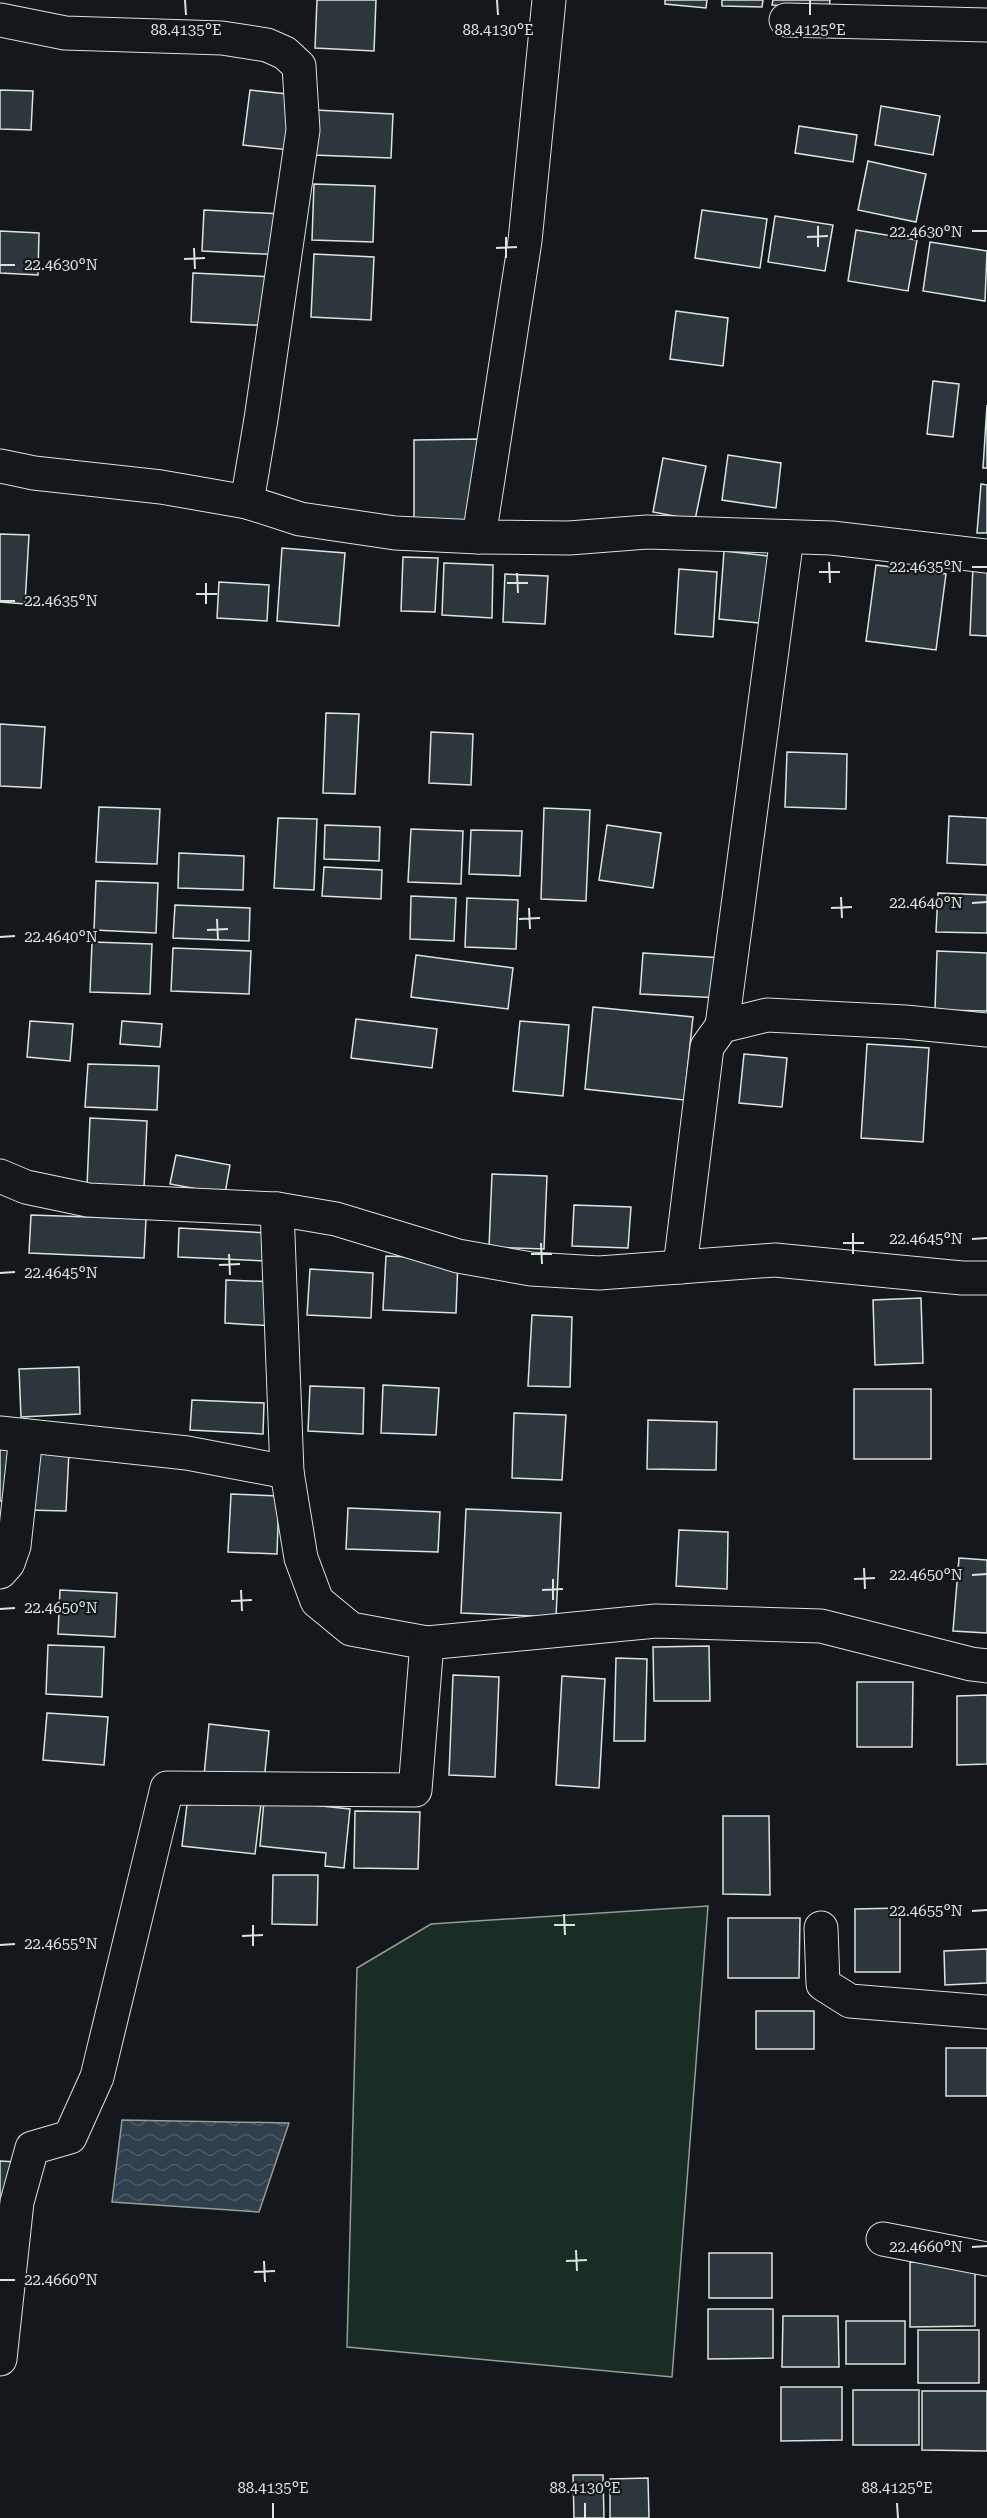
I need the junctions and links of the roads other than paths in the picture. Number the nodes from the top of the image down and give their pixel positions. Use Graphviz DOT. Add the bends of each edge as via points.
graph roads {
  1 [pos="549,0"];
  2 [pos="786,20"];
  3 [pos="0,21"];
  4 [pos="987,25"];
  5 [pos="0,466"];
  6 [pos="247,502"];
  7 [pos="479,537"];
  8 [pos="787,537"];
  9 [pos="987,556"];
  10 [pos="722,1026"];
  11 [pos="987,1030"];
  12 [pos="0,1176"];
  13 [pos="278,1209"];
  14 [pos="680,1267"];
  15 [pos="987,1278"];
  16 [pos="13,1435"];
  17 [pos="287,1472"];
  18 [pos="0,1572"];
  19 [pos="427,1643"];
  20 [pos="987,1666"];
  21 [pos="821,1928"];
  22 [pos="987,2012"];
  23 [pos="883,2239"];
  24 [pos="987,2259"];
  25 [pos="0,2359"];
  1 -- 7 [label="street" via="525,242"];
  2 -- 4 [label="street"];
  3 -- 6 [label="street" via="65,33 222,38 267,45 285,53 299,66 303,130"];
  5 -- 6 [label="street"];
  6 -- 7 [label="street" via="300,519 395,533"];
  7 -- 8 [label="street" via="569,538 646,532"];
  8 -- 9 [label="street" via="832,538"];
  8 -- 10 [label="street"];
  10 -- 11 [label="street" via="767,1015"];
  10 -- 14 [label="street" via="707,1047"];
  12 -- 13 [label="street" via="26,1187 88,1200"];
  13 -- 14 [label="street" via="336,1219 458,1256 531,1269 599,1273"];
  13 -- 17 [label="street"];
  14 -- 15 [label="street" via="775,1260"];
  16 -- 17 [label="street" via="187,1453"];
  16 -- 18 [label="street" via="14,1546"];
  17 -- 19 [label="street" via="301,1558 317,1601 351,1629"];
  19 -- 20 [label="street" via="656,1621 821,1626"];
  19 -- 25 [label="street" via="415,1790 167,1788 97,2077 70,2137 32,2148 17,2202"];
  21 -- 22 [label="street" via="823,1984 850,2001"];
  23 -- 24 [label="street"];
}
